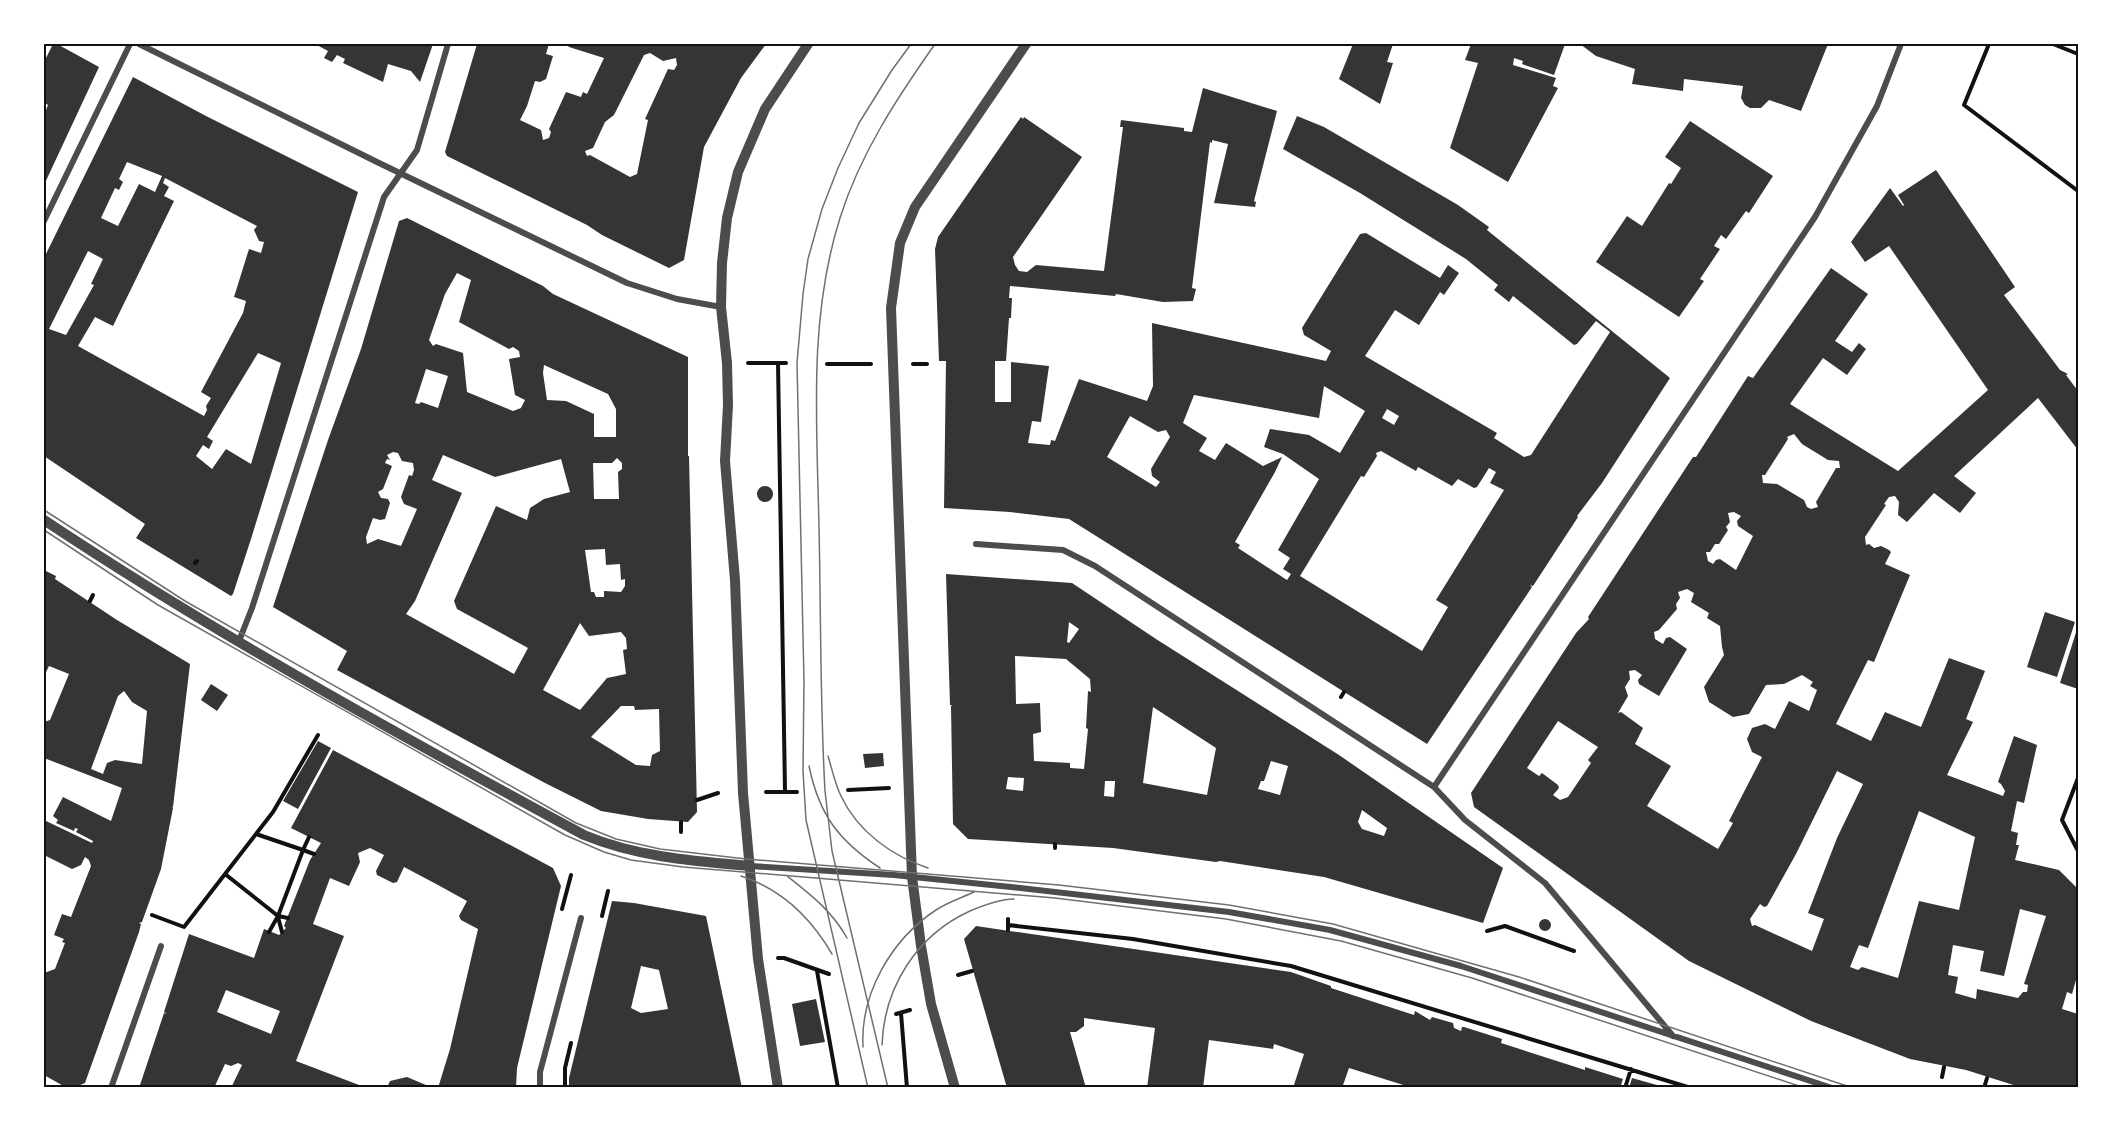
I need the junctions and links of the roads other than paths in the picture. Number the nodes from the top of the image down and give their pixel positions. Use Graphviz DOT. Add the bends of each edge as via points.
graph roads {
  1 [pos="130,44"];
  2 [pos="139,44"];
  3 [pos="448,44"];
  4 [pos="807,44"];
  5 [pos="1026,44"];
  6 [pos="1900,44"];
  7 [pos="401,173"];
  8 [pos="44,221"];
  9 [pos="721,307"];
  10 [pos="44,520"];
  11 [pos="976,544"];
  12 [pos="239,641"];
  13 [pos="1434,787"];
  14 [pos="750,866"];
  15 [pos="912,877"];
  16 [pos="581,918"];
  17 [pos="161,946"];
  18 [pos="1674,1036"];
  19 [pos="111,1088"];
  20 [pos="540,1088"];
  21 [pos="778,1088"];
  22 [pos="955,1088"];
  23 [pos="1832,1088"];
  1 -- 8 [label="street"];
  2 -- 7 [label="street"];
  3 -- 7 [label="street" via="417,150"];
  4 -- 9 [label="street" via="765,109 738,172 727,218"];
  5 -- 15 [label="street" via="915,207 900,243 891,308"];
  6 -- 13 [label="street" via="1877,106 1815,217"];
  7 -- 9 [label="street" via="627,283 677,299"];
  7 -- 12 [label="street" via="384,198"];
  9 -- 14 [label="street" via="727,363 725,461"];
  10 -- 12 [label="street" via="112,566"];
  11 -- 13 [label="street" via="1063,550 1095,566"];
  12 -- 14 [label="street" via="584,835 649,855"];
  13 -- 18 [label="street" via="1465,820 1545,883"];
  14 -- 15 [label="street"];
  14 -- 21 [label="street" via="758,959"];
  15 -- 18 [label="street" via="1229,912 1330,930 1461,966"];
  15 -- 22 [label="street" via="931,1004"];
  16 -- 20 [label="street" via="540,1072"];
  17 -- 19 [label="street"];
  18 -- 23 [label="street"];
}
